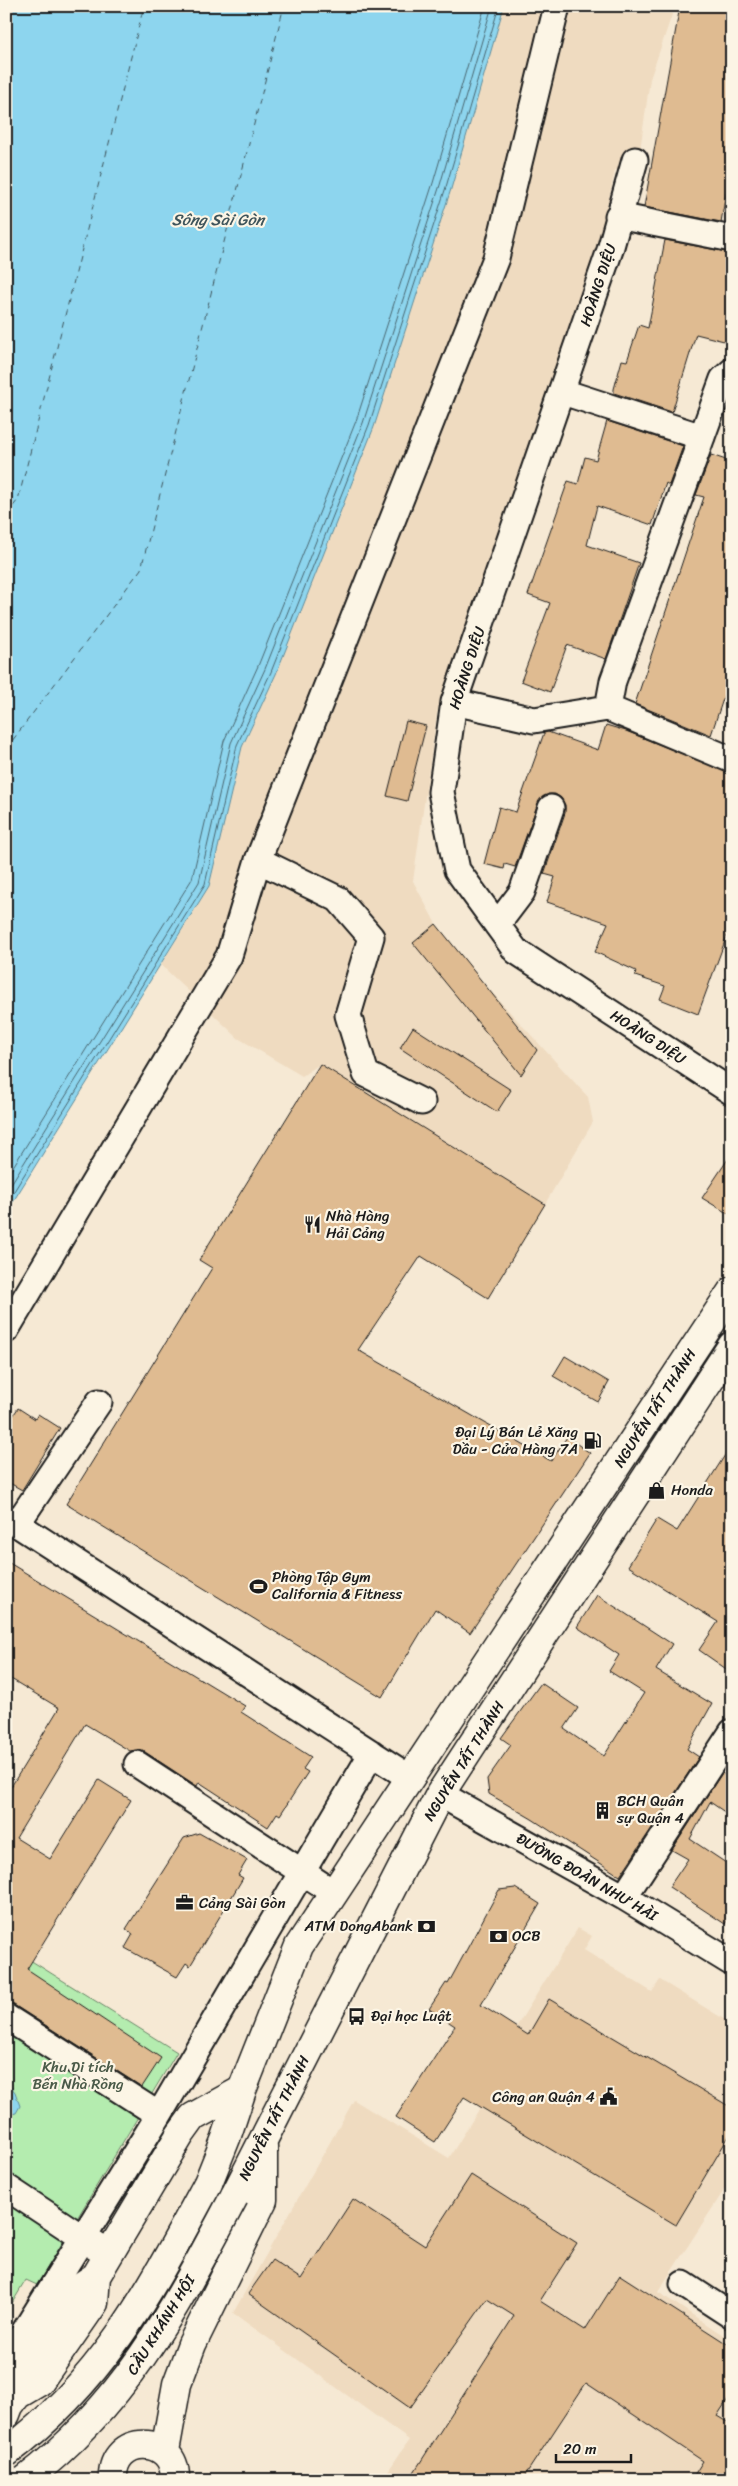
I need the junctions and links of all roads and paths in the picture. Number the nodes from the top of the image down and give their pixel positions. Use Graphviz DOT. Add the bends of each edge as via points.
graph roads {
  1 [pos="557,6"];
  2 [pos="635,160"];
  3 [pos="618,216"];
  4 [pos="732,239"];
  5 [pos="732,371"];
  6 [pos="563,392"];
  7 [pos="702,437"];
  8 [pos="454,702"];
  9 [pos="608,708"];
  10 [pos="732,760"];
  11 [pos="551,808"];
  12 [pos="258,860"];
  13 [pos="497,925"];
  14 [pos="732,1092"];
  15 [pos="422,1102"];
  16 [pos="732,1292"];
  17 [pos="6,1330"];
  18 [pos="732,1346"];
  19 [pos="99,1402"];
  20 [pos="11,1521"];
  21 [pos="732,1732"];
  22 [pos="372,1754"];
  23 [pos="724,1763"];
  24 [pos="137,1764"];
  25 [pos="410,1778"];
  26 [pos="440,1794"];
  27 [pos="301,1871"];
  28 [pos="334,1893"];
  29 [pos="624,1897"];
  30 [pos="732,1963"];
  31 [pos="6,2017"];
  32 [pos="242,2090"];
  33 [pos="159,2115"];
  34 [pos="263,2140"];
  35 [pos="208,2183"];
  36 [pos="6,2187"];
  37 [pos="234,2197"];
  38 [pos="83,2238"];
  39 [pos="103,2265"];
  40 [pos="732,2301"];
  41 [pos="732,2316"];
  42 [pos="6,2361"];
  43 [pos="12,2405"];
  44 [pos="6,2444"];
  45 [pos="6,2453"];
  46 [pos="175,2471"];
  47 [pos="25,2480"];
  48 [pos="40,2480"];
  49 [pos="114,2480"];
  1 -- 12 [label="street" via="496,258"];
  2 -- 3 [label="street, HOÀNG DIỆU"];
  3 -- 4 [label="street"];
  3 -- 6 [label="street, HOÀNG DIỆU" via="610,250"];
  5 -- 7 [label="street" via="723,379"];
  6 -- 7 [label="street"];
  6 -- 8 [label="street, HOÀNG DIỆU"];
  7 -- 9 [label="street" via="613,681"];
  8 -- 9 [label="street" via="534,720"];
  8 -- 13 [label="street, HOÀNG DIỆU" via="441,792 457,870"];
  9 -- 10 [label="street"];
  11 -- 13 [label="street" via="522,892"];
  12 -- 15 [label="street" via="338,899 371,937 348,1015 360,1057 366,1074"];
  12 -- 17 [label="street" via="229,956"];
  13 -- 14 [label="street, HOÀNG DIỆU" via="516,951"];
  16 -- 25 [label="main road, NGUYỄN TẤT THÀNH"];
  18 -- 26 [label="main road, NGUYỄN TẤT THÀNH"];
  19 -- 20 [label="street"];
  20 -- 22 [label="street"];
  21 -- 23 [label="street"];
  22 -- 25 [label="street"];
  22 -- 27 [label="street"];
  23 -- 29 [label="street"];
  24 -- 27 [label="street"];
  25 -- 28 [label="main road, NGUYỄN TẤT THÀNH"];
  26 -- 29 [label="street, ĐƯỜNG ĐOÀN NHƯ HÀI"];
  26 -- 34 [label="main road, NGUYỄN TẤT THÀNH"];
  27 -- 28 [label="street"];
  27 -- 33 [label="street"];
  28 -- 32 [label="main road, NGUYỄN TẤT THÀNH" via="299,1946"];
  29 -- 30 [label="street, ĐƯỜNG ĐOÀN NHƯ HÀI"];
  31 -- 33 [label="street"];
  32 -- 35 [label="main road, NGUYỄN TẤT THÀNH"];
  32 -- 39 [label="main road" via="193,2117"];
  33 -- 38 [label="street"];
  34 -- 37 [label="main road, NGUYỄN TẤT THÀNH"];
  34 -- 46 [label="main road" via="263,2200 192,2344 177,2384"];
  35 -- 45 [label="main road, CẦU KHÁNH HỘI, bridge" via="154,2284 104,2359 52,2416"];
  36 -- 38 [label="street"];
  37 -- 47 [label="main road, CẦU KHÁNH HỘI, bridge" via="176,2306 127,2379 77,2434"];
  38 -- 39 [label="main road"];
  38 -- 42 [label="street"];
  39 -- 43 [label="main road" via="74,2291 24,2370"];
  40 -- 41 [label="street" via="689,2280"];
  44 -- 48 [label="main road" via="14,2462 25,2473"];
  46 -- 49 [label="main road" via="150,2444 137,2445 117,2458"];
}
